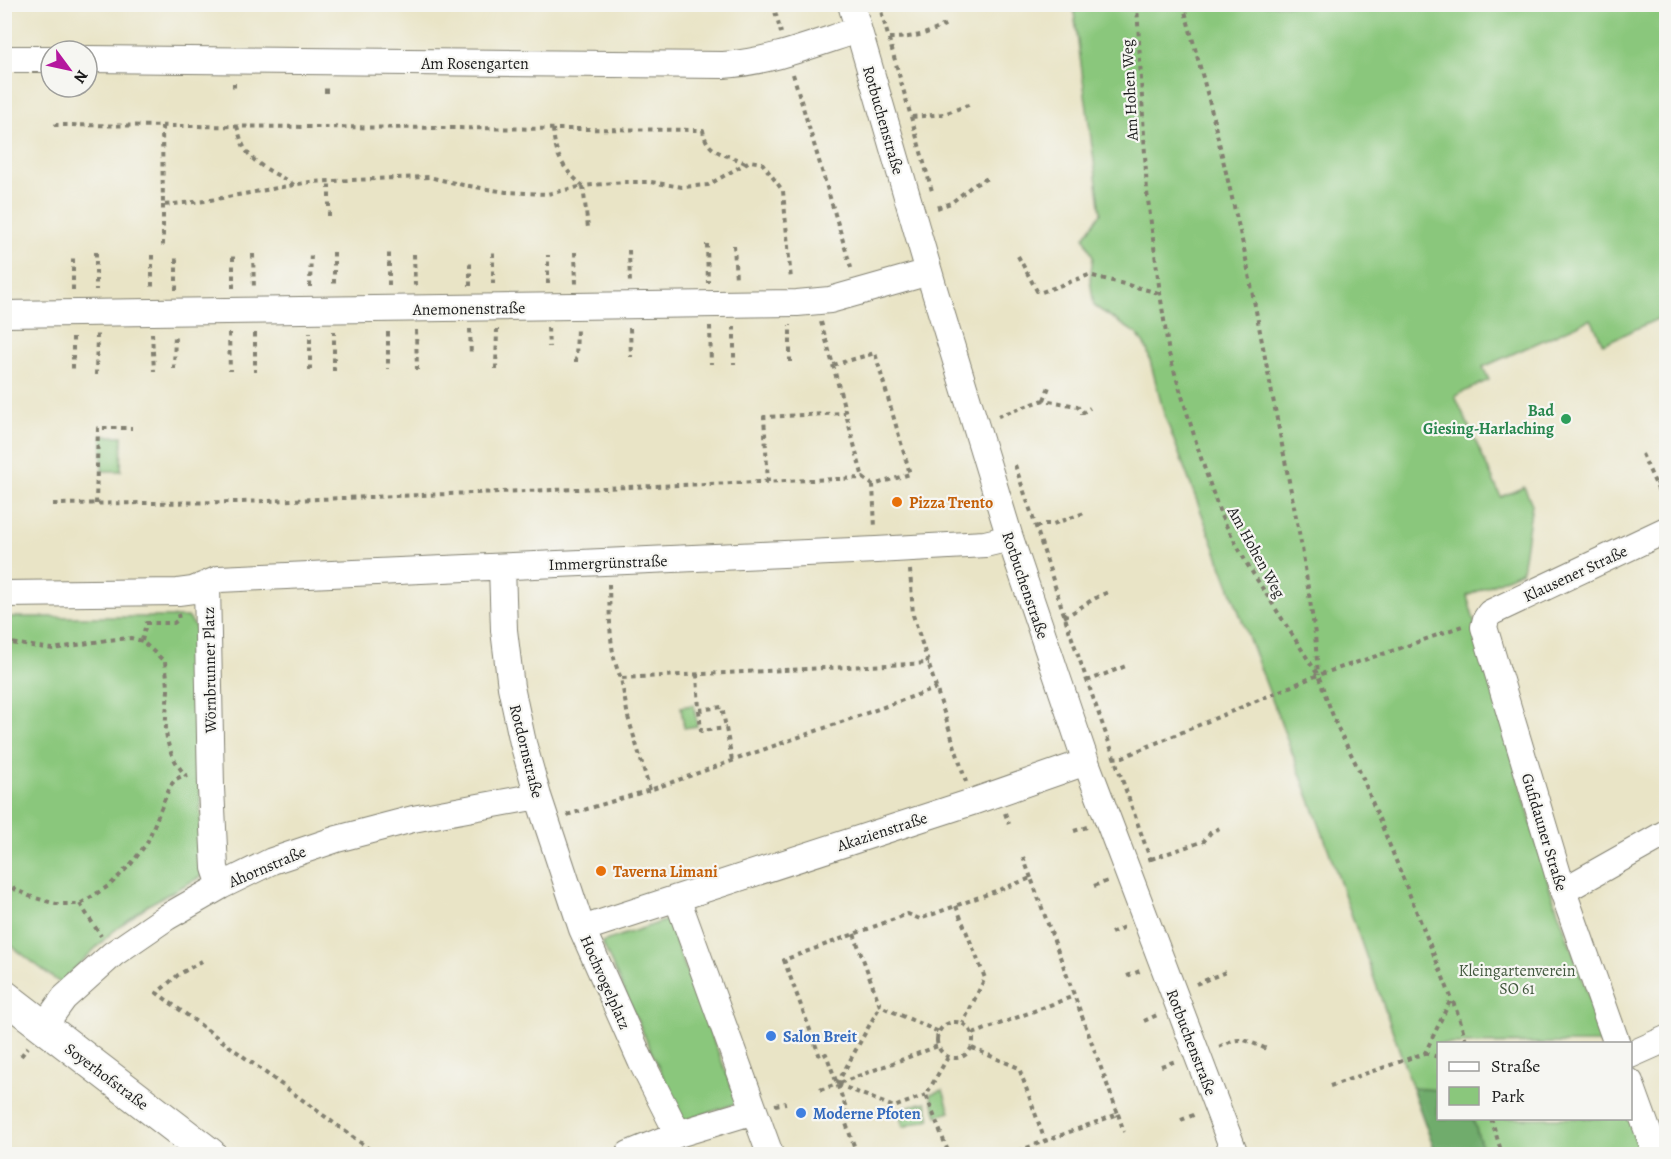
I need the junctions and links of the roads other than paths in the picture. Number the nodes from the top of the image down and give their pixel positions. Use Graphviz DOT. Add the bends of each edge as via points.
graph roads {
  1 [pos="851,4"];
  2 [pos="858,30"];
  3 [pos="4,59"];
  4 [pos="39,59"];
  5 [pos="99,59"];
  6 [pos="929,272"];
  7 [pos="4,314"];
  8 [pos="1666,530"];
  9 [pos="1010,537"];
  10 [pos="502,567"];
  11 [pos="207,585"];
  12 [pos="4,594"];
  13 [pos="1485,623"];
  14 [pos="1086,762"];
  15 [pos="538,796"];
  16 [pos="1666,833"];
  17 [pos="221,886"];
  18 [pos="1563,891"];
  19 [pos="677,898"];
  20 [pos="582,929"];
  21 [pos="4,996"];
  22 [pos="43,1028"];
  23 [pos="1666,1039"];
  24 [pos="1616,1042"];
  25 [pos="1632,1054"];
  26 [pos="1632,1088"];
  27 [pos="754,1111"];
  28 [pos="678,1134"];
  29 [pos="210,1155"];
  30 [pos="628,1155"];
  31 [pos="770,1155"];
  32 [pos="1235,1155"];
  33 [pos="1656,1155"];
  1 -- 2 [label="street, Rotbuchenstraße"];
  2 -- 5 [label="street, Am Rosengarten" via="787,53 723,65"];
  2 -- 6 [label="street, Rotbuchenstraße"];
  3 -- 4 [label="street"];
  6 -- 7 [label="street, Anemonenstraße" via="800,303"];
  6 -- 9 [label="street, Rotbuchenstraße"];
  8 -- 13 [label="street, Klausener Straße" via="1490,614"];
  9 -- 10 [label="street, Immergrünstraße" via="985,544"];
  9 -- 14 [label="street, Rotbuchenstraße"];
  10 -- 11 [label="street, Immergrünstraße" via="219,579"];
  10 -- 15 [label="street, Rotdornstraße" via="511,687"];
  11 -- 12 [label="street, Wörnbrunner Platz" via="178,592"];
  11 -- 17 [label="street, Wörnbrunner Platz" via="215,868"];
  13 -- 18 [label="street, Gufidauner Straße"];
  14 -- 19 [label="street, Akazienstraße"];
  14 -- 32 [label="street, Rotbuchenstraße"];
  15 -- 17 [label="street, Ahornstraße" via="413,819 337,839 272,861"];
  15 -- 20 [label="street, Rotdornstraße"];
  16 -- 18 [label="street"];
  17 -- 22 [label="street, Ahornstraße" via="113,954 64,998"];
  18 -- 24 [label="street, Gufidauner Straße"];
  19 -- 20 [label="street, Hochvogelplatz"];
  19 -- 27 [label="street"];
  20 -- 28 [label="street, Hochvogelplatz"];
  21 -- 22 [label="main road, Soyerhofstraße"];
  22 -- 29 [label="main road, Soyerhofstraße"];
  23 -- 25 [label="street"];
  26 -- 33 [label="street"];
  27 -- 28 [label="street"];
  27 -- 31 [label="street"];
  28 -- 30 [label="street"];
}
